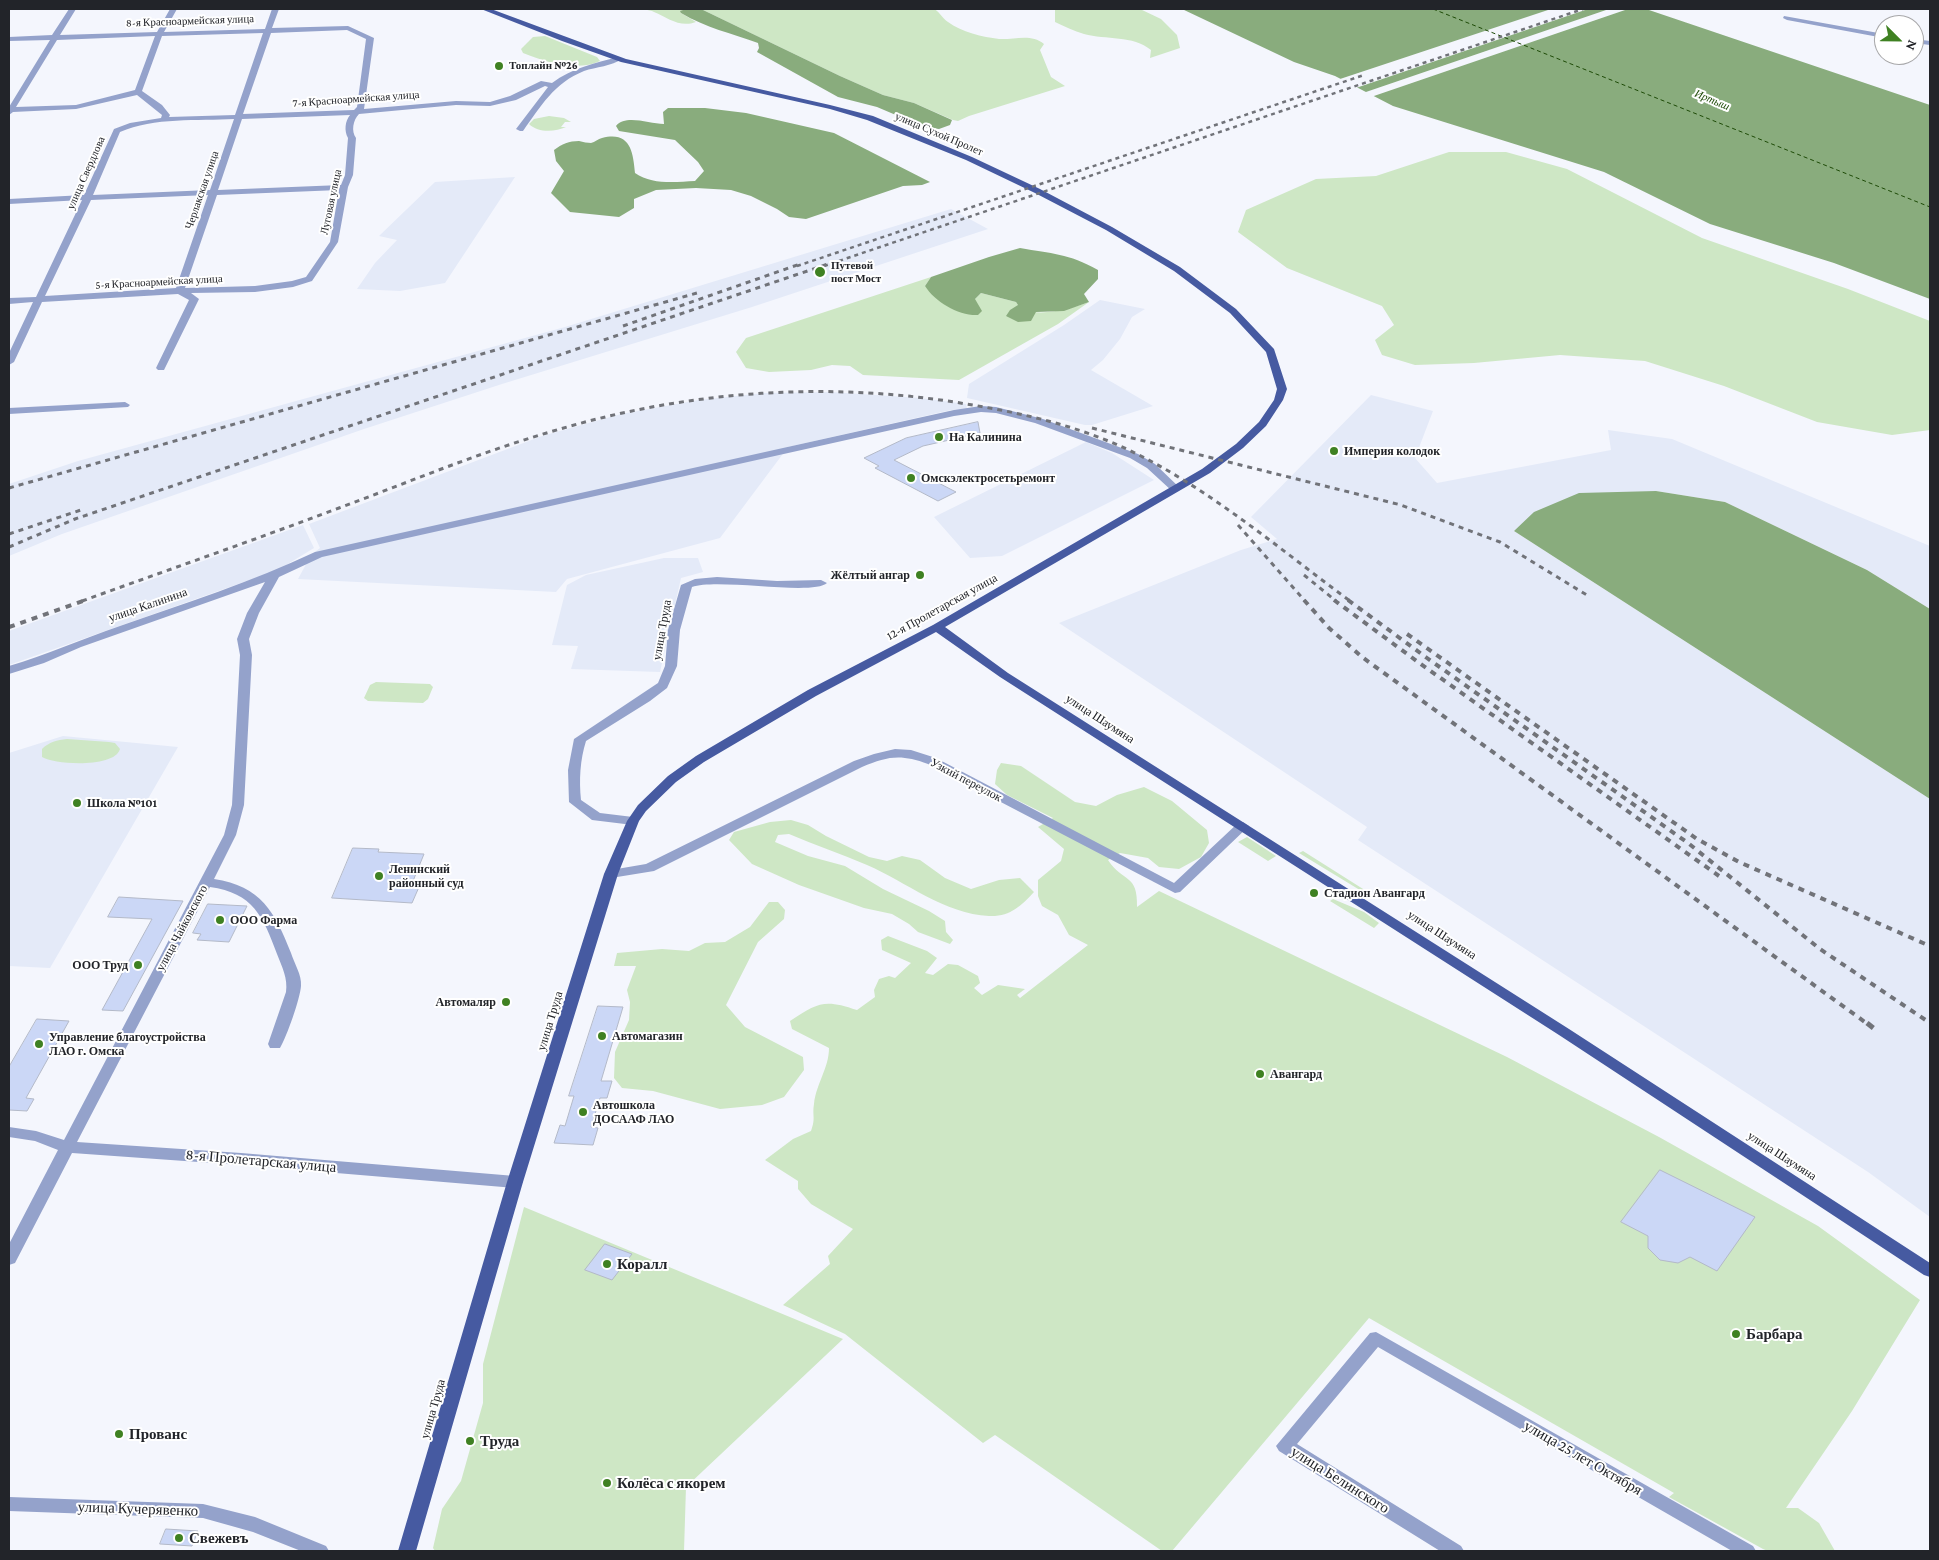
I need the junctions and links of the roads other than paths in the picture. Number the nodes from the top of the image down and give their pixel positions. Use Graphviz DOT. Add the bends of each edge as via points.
graph roads {
  1 [pos="72,9"];
  2 [pos="173,9"];
  3 [pos="275,9"];
  4 [pos="485,9"];
  5 [pos="1787,18"];
  6 [pos="267,30"];
  7 [pos="160,33"];
  8 [pos="1874,34"];
  9 [pos="55,37"];
  10 [pos="370,38"];
  11 [pos="9,39"];
  12 [pos="618,59"];
  13 [pos="554,86"];
  14 [pos="138,92"];
  15 [pos="9,111"];
  16 [pos="355,112"];
  17 [pos="239,116"];
  18 [pos="165,120"];
  19 [pos="520,130"];
  20 [pos="344,187"];
  21 [pos="212,193"];
  22 [pos="87,199"];
  23 [pos="9,201"];
  24 [pos="310,279"];
  25 [pos="180,291"];
  26 [pos="38,300"];
  27 [pos="9,301"];
  28 [pos="9,362"];
  29 [pos="160,368"];
  30 [pos="125,405"];
  31 [pos="9,411"];
  32 [pos="1267,418"];
  33 [pos="1176,489"];
  34 [pos="275,575"];
  35 [pos="821,583"];
  36 [pos="937,627"];
  37 [pos="9,670"];
  38 [pos="633,821"];
  39 [pos="1243,826"];
  40 [pos="611,874"];
  41 [pos="206,882"];
  42 [pos="275,1044"];
  43 [pos="9,1132"];
  44 [pos="67,1147"];
  45 [pos="515,1182"];
  46 [pos="9,1259"];
  47 [pos="1930,1271"];
  48 [pos="1420,1364"];
  49 [pos="9,1504"];
  50 [pos="320,1551"];
  51 [pos="407,1551"];
  52 [pos="1455,1551"];
  53 [pos="1747,1551"];
  1 -- 9 [label="street"];
  2 -- 7 [label="street"];
  3 -- 6 [label="street, Черлакская улица"];
  4 -- 12 [label="main road, улица Сухой Пролет"];
  5 -- 8 [label="street"];
  6 -- 7 [label="street, 8-я Красноармейская улица"];
  6 -- 10 [label="street, 8-я Красноармейская улица" via="348,28"];
  6 -- 17 [label="street, Черлакская улица"];
  7 -- 9 [label="street, 8-я Красноармейская улица"];
  7 -- 14 [label="street"];
  9 -- 11 [label="street, 8-я Красноармейская улица"];
  9 -- 15 [label="street"];
  10 -- 16 [label="street, Луговая улица" via="361,107"];
  12 -- 13 [label="street" via="582,68"];
  12 -- 32 [label="main road, улица Сухой Пролет" via="867,117 1022,182 1082,213 1204,289 1260,337 1275,359 1281,380 1279,400"];
  13 -- 16 [label="street, 7-я Красноармейская улица" via="544,84 490,104 456,103"];
  13 -- 19 [label="street"];
  14 -- 15 [label="street" via="76,107"];
  14 -- 18 [label="street" via="159,107 166,115"];
  16 -- 17 [label="street, 7-я Красноармейская улица"];
  16 -- 20 [label="street, Луговая улица" via="349,133 352,138 349,175"];
  17 -- 18 [label="street, 7-я Красноармейская улица"];
  17 -- 21 [label="street, Черлакская улица"];
  18 -- 22 [label="street, улица Свердлова" via="130,125 117,132"];
  20 -- 21 [label="street"];
  20 -- 24 [label="street, Луговая улица" via="334,242"];
  21 -- 22 [label="street"];
  21 -- 25 [label="street, Черлакская улица"];
  22 -- 23 [label="street"];
  22 -- 26 [label="street, улица Свердлова"];
  24 -- 25 [label="street, 5-я Красноармейская улица" via="255,289"];
  25 -- 26 [label="street, 5-я Красноармейская улица"];
  25 -- 29 [label="street" via="194,299"];
  26 -- 27 [label="street, 5-я Красноармейская улица"];
  26 -- 28 [label="street, улица Свердлова"];
  30 -- 31 [label="street"];
  32 -- 33 [label="main road, 12-я Пролетарская улица" via="1223,460"];
  33 -- 34 [label="street, улица Калинина" via="1151,466 1119,449 1038,421 981,409 358,544 319,554"];
  33 -- 36 [label="main road, 12-я Пролетарская улица"];
  34 -- 37 [label="street, улица Калинина"];
  34 -- 41 [label="street, улица Чайковского" via="243,639 246,655 238,805 230,835"];
  35 -- 38 [label="street, улица Труда" via="691,583 685,588 674,630 671,666 663,685 580,739 577,748 575,802 597,817"];
  36 -- 38 [label="main road, 12-я Пролетарская улица" via="812,693 700,759 653,796"];
  36 -- 39 [label="main road, улица Шаумяна" via="1004,675"];
  38 -- 40 [label="main road, улица Труда"];
  39 -- 40 [label="street, Узкий переулок" via="1175,889 932,761 917,755 887,752 649,868"];
  39 -- 47 [label="main road, улица Шаумяна" via="1588,1046"];
  40 -- 45 [label="main road, улица Труда"];
  41 -- 42 [label="street" via="245,892 260,904 275,930 294,985"];
  41 -- 44 [label="street, улица Чайковского"];
  43 -- 44 [label="street, 8-я Пролетарская улица" via="36,1136"];
  44 -- 45 [label="street, 8-я Пролетарская улица"];
  44 -- 46 [label="street, улица Чайковского"];
  45 -- 51 [label="main road, улица Труда"];
  48 -- 52 [label="street, улица Белинского" via="1376,1338 1285,1446"];
  48 -- 53 [label="street, улица 25 лет Октября"];
  49 -- 50 [label="street, улица Кучерявенко" via="203,1511 255,1525"];
}
